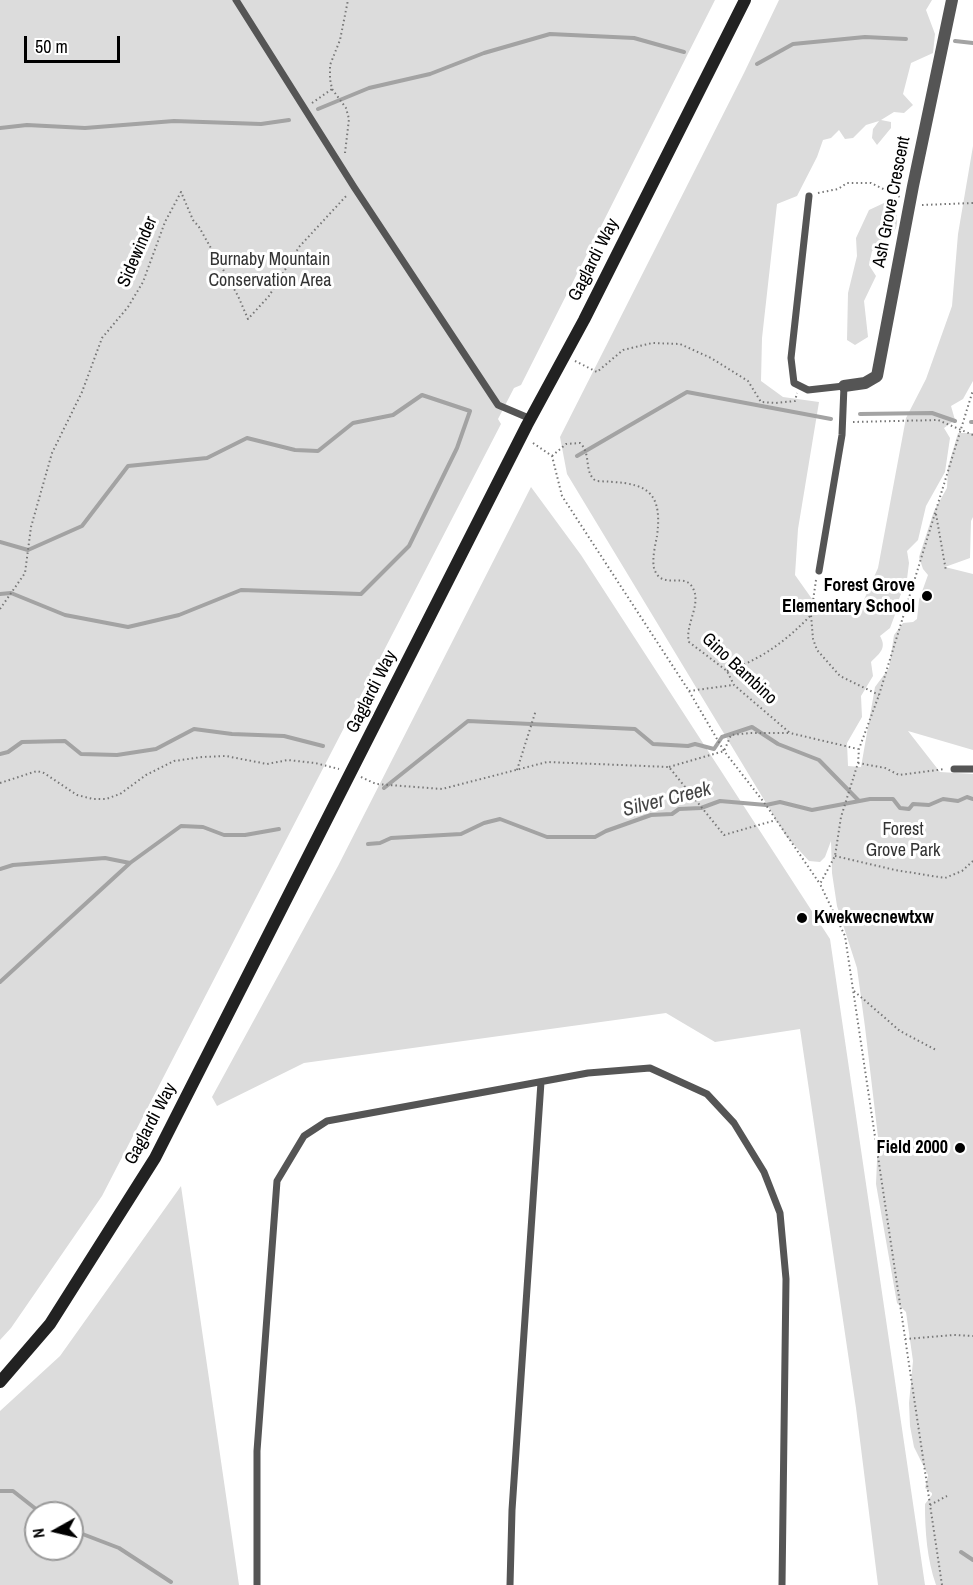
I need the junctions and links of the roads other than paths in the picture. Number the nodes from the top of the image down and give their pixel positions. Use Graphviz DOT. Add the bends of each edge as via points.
graph roads {
  1 [pos="236,0"];
  2 [pos="745,0"];
  3 [pos="952,0"];
  4 [pos="809,196"];
  5 [pos="844,386"];
  6 [pos="531,419"];
  7 [pos="819,571"];
  8 [pos="954,769"];
  9 [pos="973,769"];
  10 [pos="541,1082"];
  11 [pos="0,1382"];
  12 [pos="257,1585"];
  13 [pos="510,1585"];
  14 [pos="782,1585"];
  1 -- 6 [label="lane" via="498,405"];
  2 -- 6 [label="main road, Gaglardi Way"];
  3 -- 5 [label="street, Ash Grove Crescent" via="877,376 865,383"];
  4 -- 5 [label="lane, Ash Grove Crescent" via="791,358 794,383 808,390"];
  5 -- 7 [label="lane" via="842,435"];
  6 -- 11 [label="main road, Gaglardi Way" via="155,1158 50,1324"];
  8 -- 9 [label="lane"];
  10 -- 12 [label="lane" via="327,1121 304,1136 277,1181 256,1451"];
  10 -- 13 [label="lane"];
  10 -- 14 [label="lane" via="650,1068 707,1094 734,1123 764,1172 780,1213 786,1279"];
}
